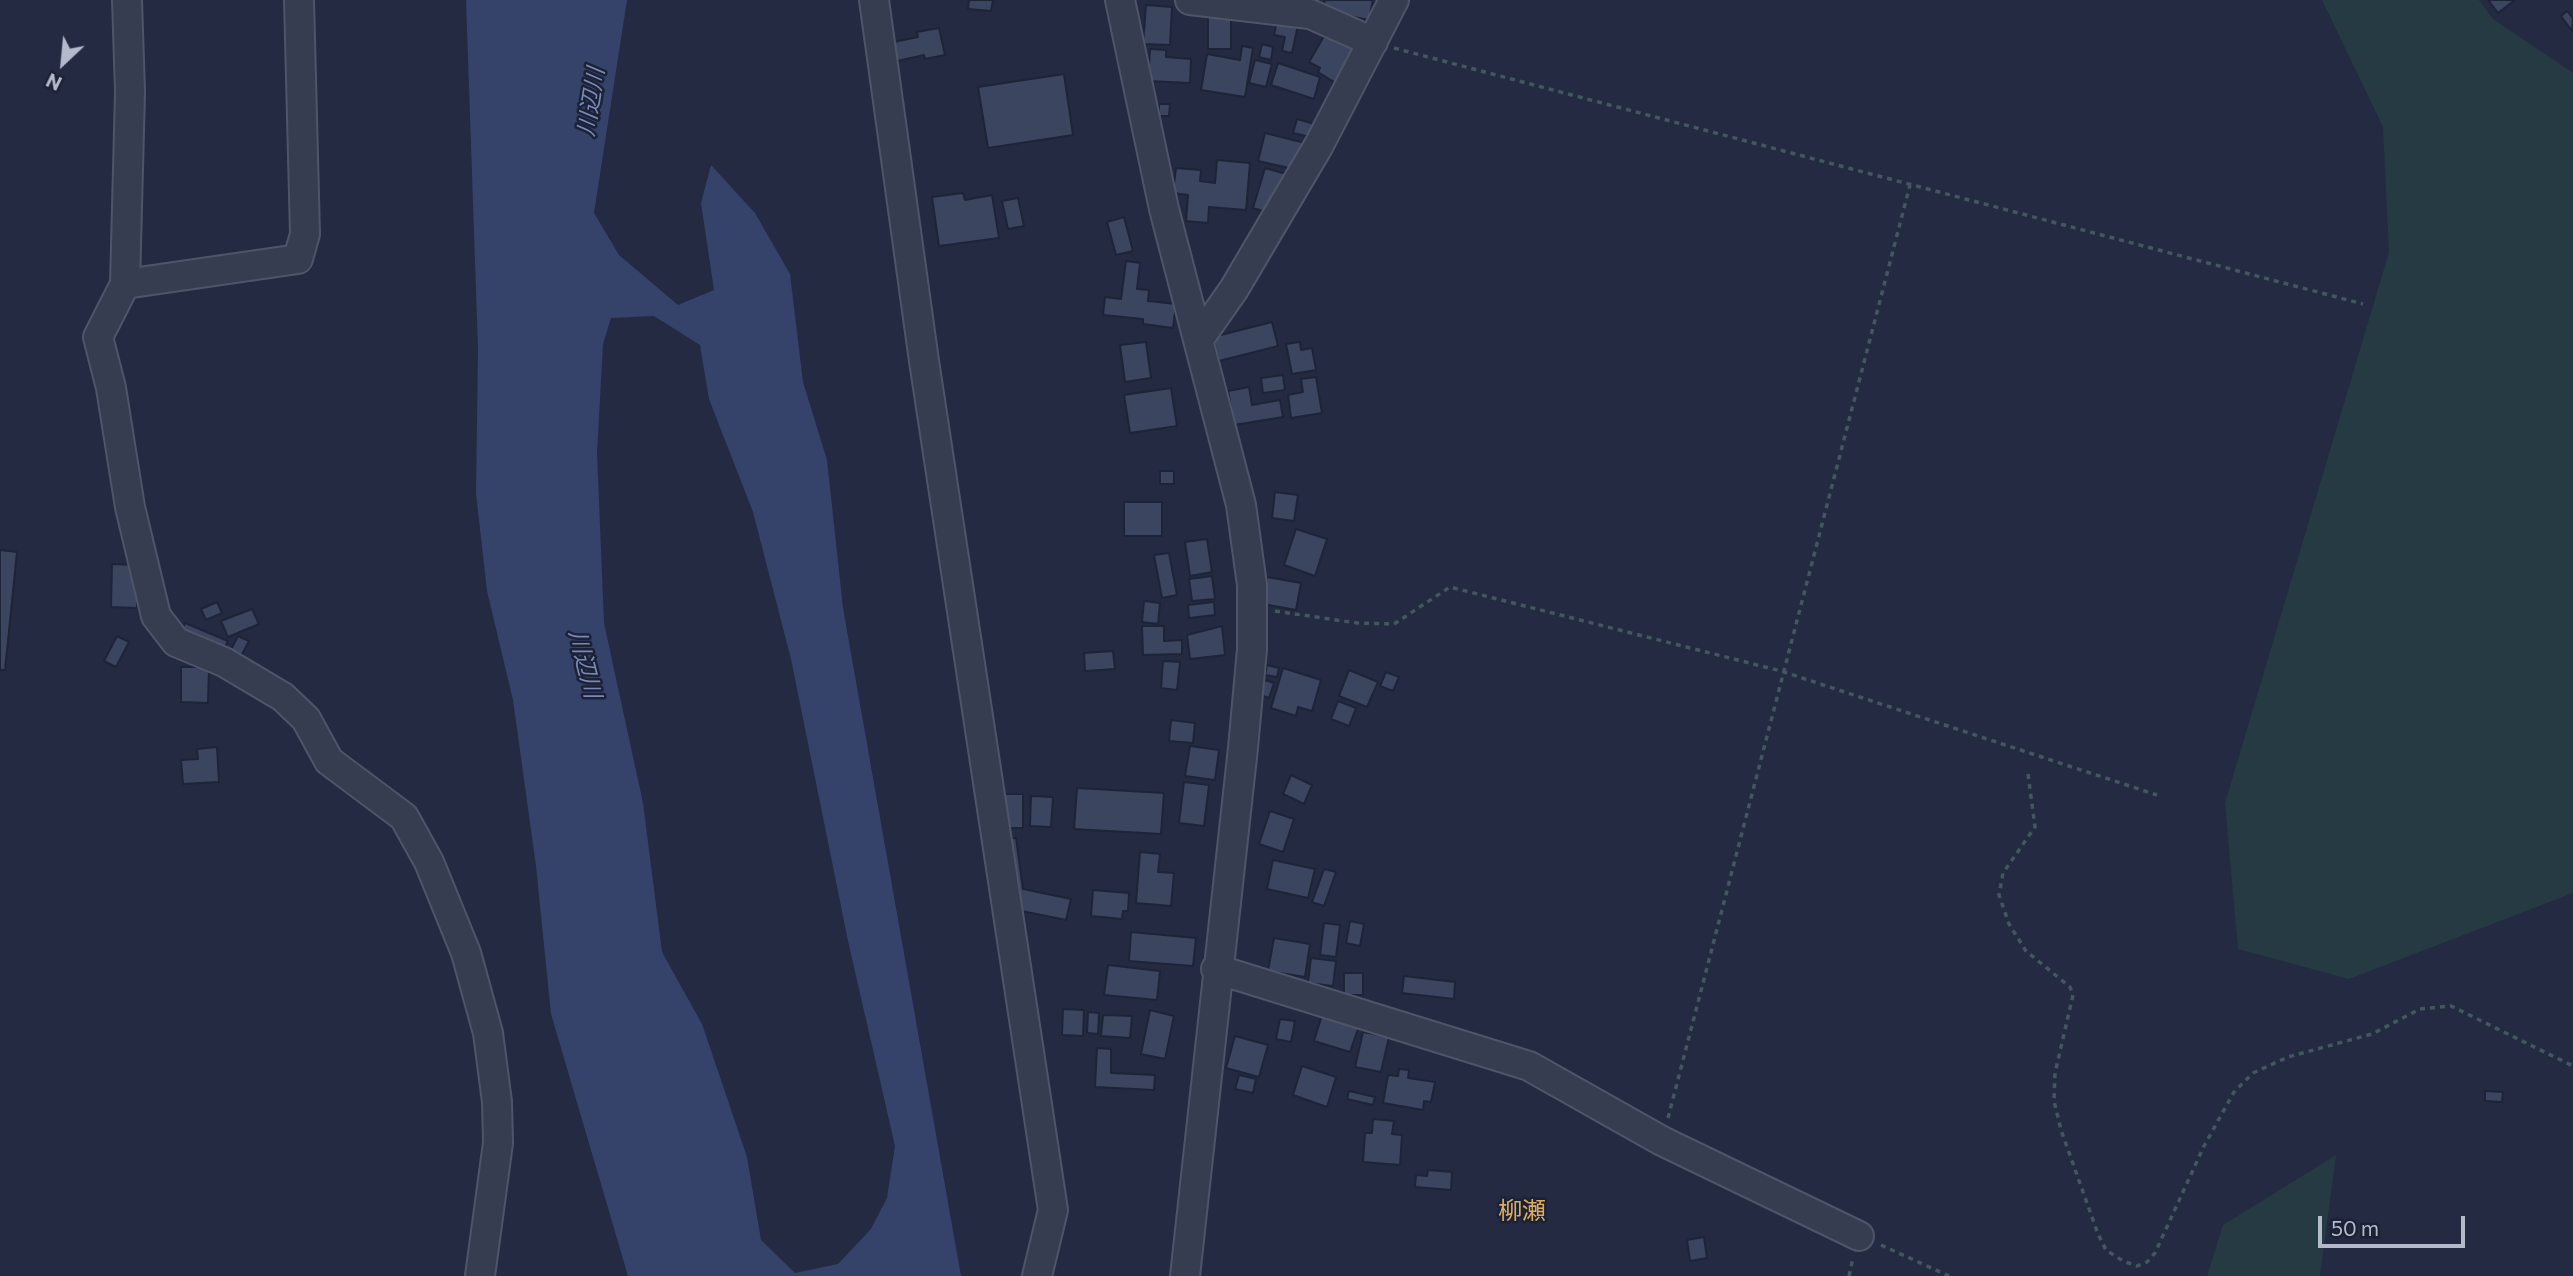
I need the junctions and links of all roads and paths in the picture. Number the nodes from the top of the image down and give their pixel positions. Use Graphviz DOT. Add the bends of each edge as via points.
graph roads {
  1 [pos="127,0"];
  2 [pos="299,0"];
  3 [pos="874,0"];
  4 [pos="1120,0"];
  5 [pos="1189,0"];
  6 [pos="1394,0"];
  7 [pos="1373,43"];
  8 [pos="1910,185"];
  9 [pos="125,284"];
  10 [pos="2363,304"];
  11 [pos="1199,339"];
  12 [pos="1252,608"];
  13 [pos="1781,671"];
  14 [pos="2028,774"];
  15 [pos="2157,795"];
  16 [pos="1216,968"];
  17 [pos="2573,1066"];
  18 [pos="1662,1141"];
  19 [pos="1860,1236"];
  20 [pos="481,1276"];
  21 [pos="1037,1276"];
  22 [pos="1185,1276"];
  23 [pos="1949,1276"];
  1 -- 9 [label="street" via="130,92"];
  2 -- 9 [label="street" via="305,234 298,259"];
  3 -- 21 [label="street" via="924,361 1054,1210"];
  4 -- 11 [label="street" via="1149,143"];
  5 -- 7 [label="street" via="1310,14"];
  6 -- 7 [label="street"];
  7 -- 8 [label="path"];
  7 -- 11 [label="street" via="1263,241"];
  8 -- 10 [label="path"];
  8 -- 13 [label="path"];
  9 -- 20 [label="street" via="98,337 156,616 176,642 225,662 283,697 306,719 329,761 404,817 429,862 466,953 488,1033 497,1102 498,1143"];
  11 -- 12 [label="street" via="1241,505"];
  12 -- 13 [label="path" via="1394,624 1450,587"];
  12 -- 16 [label="street" via="1244,736"];
  13 -- 15 [label="path"];
  13 -- 18 [label="path"];
  14 -- 17 [label="path" via="2035,827 2003,873 1999,895 2026,951 2070,987 2073,995 2055,1073 2054,1101 2098,1234 2106,1250 2123,1261 2137,1266 2155,1253 2203,1146 2234,1092 2253,1073 2288,1057 2372,1034 2420,1009 2451,1006"];
  16 -- 18 [label="street" via="1528,1066"];
  16 -- 22 [label="street"];
  18 -- 19 [label="street"];
  19 -- 23 [label="path"];
}
